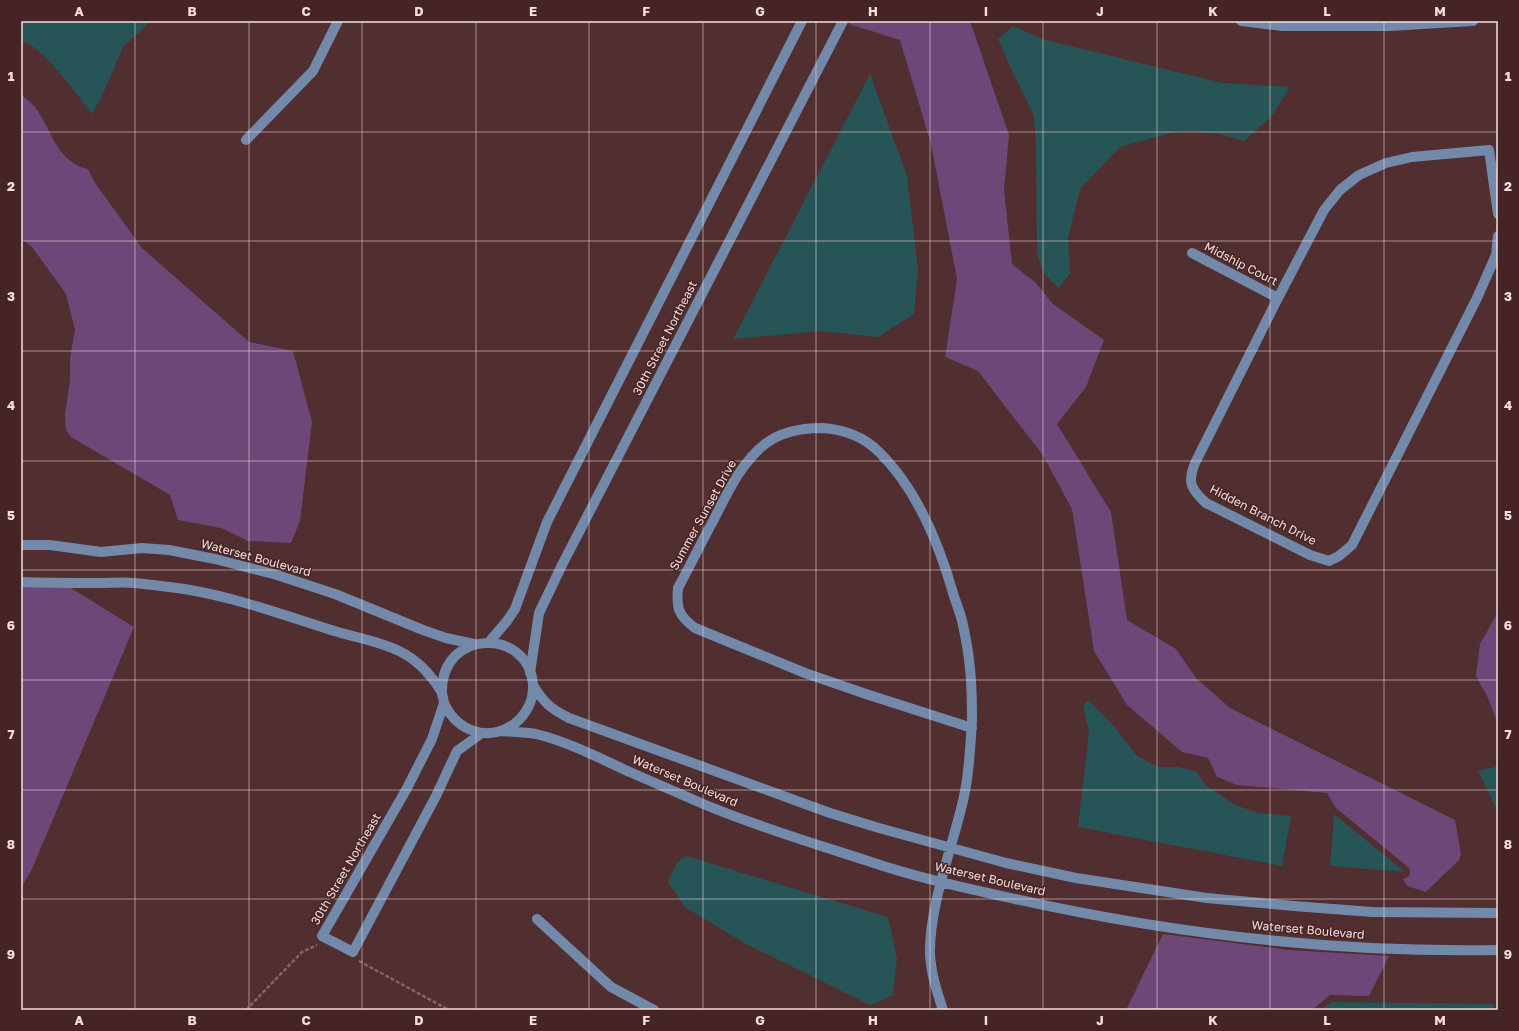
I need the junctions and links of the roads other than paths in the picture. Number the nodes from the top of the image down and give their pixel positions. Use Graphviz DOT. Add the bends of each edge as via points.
graph roads {
  1 [pos="338,21"];
  2 [pos="802,21"];
  3 [pos="843,21"];
  4 [pos="1241,21"];
  5 [pos="1473,21"];
  6 [pos="246,140"];
  7 [pos="1494,149"];
  8 [pos="1498,214"];
  9 [pos="1498,236"];
  10 [pos="1192,254"];
  11 [pos="1278,298"];
  12 [pos="21,545"];
  13 [pos="21,582"];
  14 [pos="489,642"];
  15 [pos="474,644"];
  16 [pos="530,673"];
  17 [pos="533,685"];
  18 [pos="442,692"];
  19 [pos="444,703"];
  20 [pos="972,728"];
  21 [pos="500,732"];
  22 [pos="482,733"];
  23 [pos="951,848"];
  24 [pos="942,882"];
  25 [pos="1498,913"];
  26 [pos="537,919"];
  27 [pos="1498,950"];
  28 [pos="654,1010"];
  29 [pos="943,1010"];
  1 -- 6 [label="street" via="313,71"];
  2 -- 14 [label="street, 30th Street Northeast" via="547,522 515,609"];
  3 -- 16 [label="street, 30th Street Northeast" via="562,565 539,613"];
  4 -- 5 [label="street" via="1283,26 1389,26"];
  7 -- 8 [label="street, Hidden Branch Drive"];
  7 -- 11 [label="street, Hidden Branch Drive" via="1386,163 1359,175 1340,190 1324,210"];
  9 -- 11 [label="street, Hidden Branch Drive" via="1496,255 1477,298 1352,545 1329,561 1310,555 1206,503 1196,494 1190,475"];
  10 -- 11 [label="street, Midship Court"];
  12 -- 15 [label="street, Waterset Boulevard" via="50,545 101,552 142,548 215,559 335,594 423,630"];
  13 -- 18 [label="street" via="134,583 190,590 235,600 397,650 413,658"];
  14 -- 15 [label="street"];
  14 -- 16 [label="street" via="504,646 517,654"];
  15 -- 18 [label="street" via="466,647 452,659 443,674"];
  16 -- 17 [label="street"];
  17 -- 21 [label="street" via="530,702 522,718"];
  17 -- 23 [label="street, Waterset Boulevard" via="540,697 554,710 569,718 830,813"];
  18 -- 19 [label="street"];
  19 -- 22 [label="street" via="459,724"];
  19 -- 22 [label="street, 30th Street Northeast" via="432,739 406,790 322,936 353,952 458,751"];
  20 -- 20 [label="street, Summer Sunset Drive" via="805,673 695,628 683,619 677,602 678,588 745,463 765,444 784,433 803,428 829,428 848,432 879,451 900,476 944,561 962,623 970,668"];
  20 -- 23 [label="street, Summer Sunset Drive" via="963,804"];
  21 -- 22 [label="street"];
  21 -- 24 [label="street, Waterset Boulevard" via="537,734 755,824 868,862"];
  23 -- 24 [label="street, Summer Sunset Drive"];
  23 -- 25 [label="street, Waterset Boulevard" via="1076,878 1207,898 1372,912"];
  24 -- 27 [label="street, Waterset Boulevard" via="1068,911 1223,935 1376,949"];
  24 -- 29 [label="street, Summer Sunset Drive" via="932,929 930,954 934,986"];
  26 -- 28 [label="street" via="611,987"];
}
